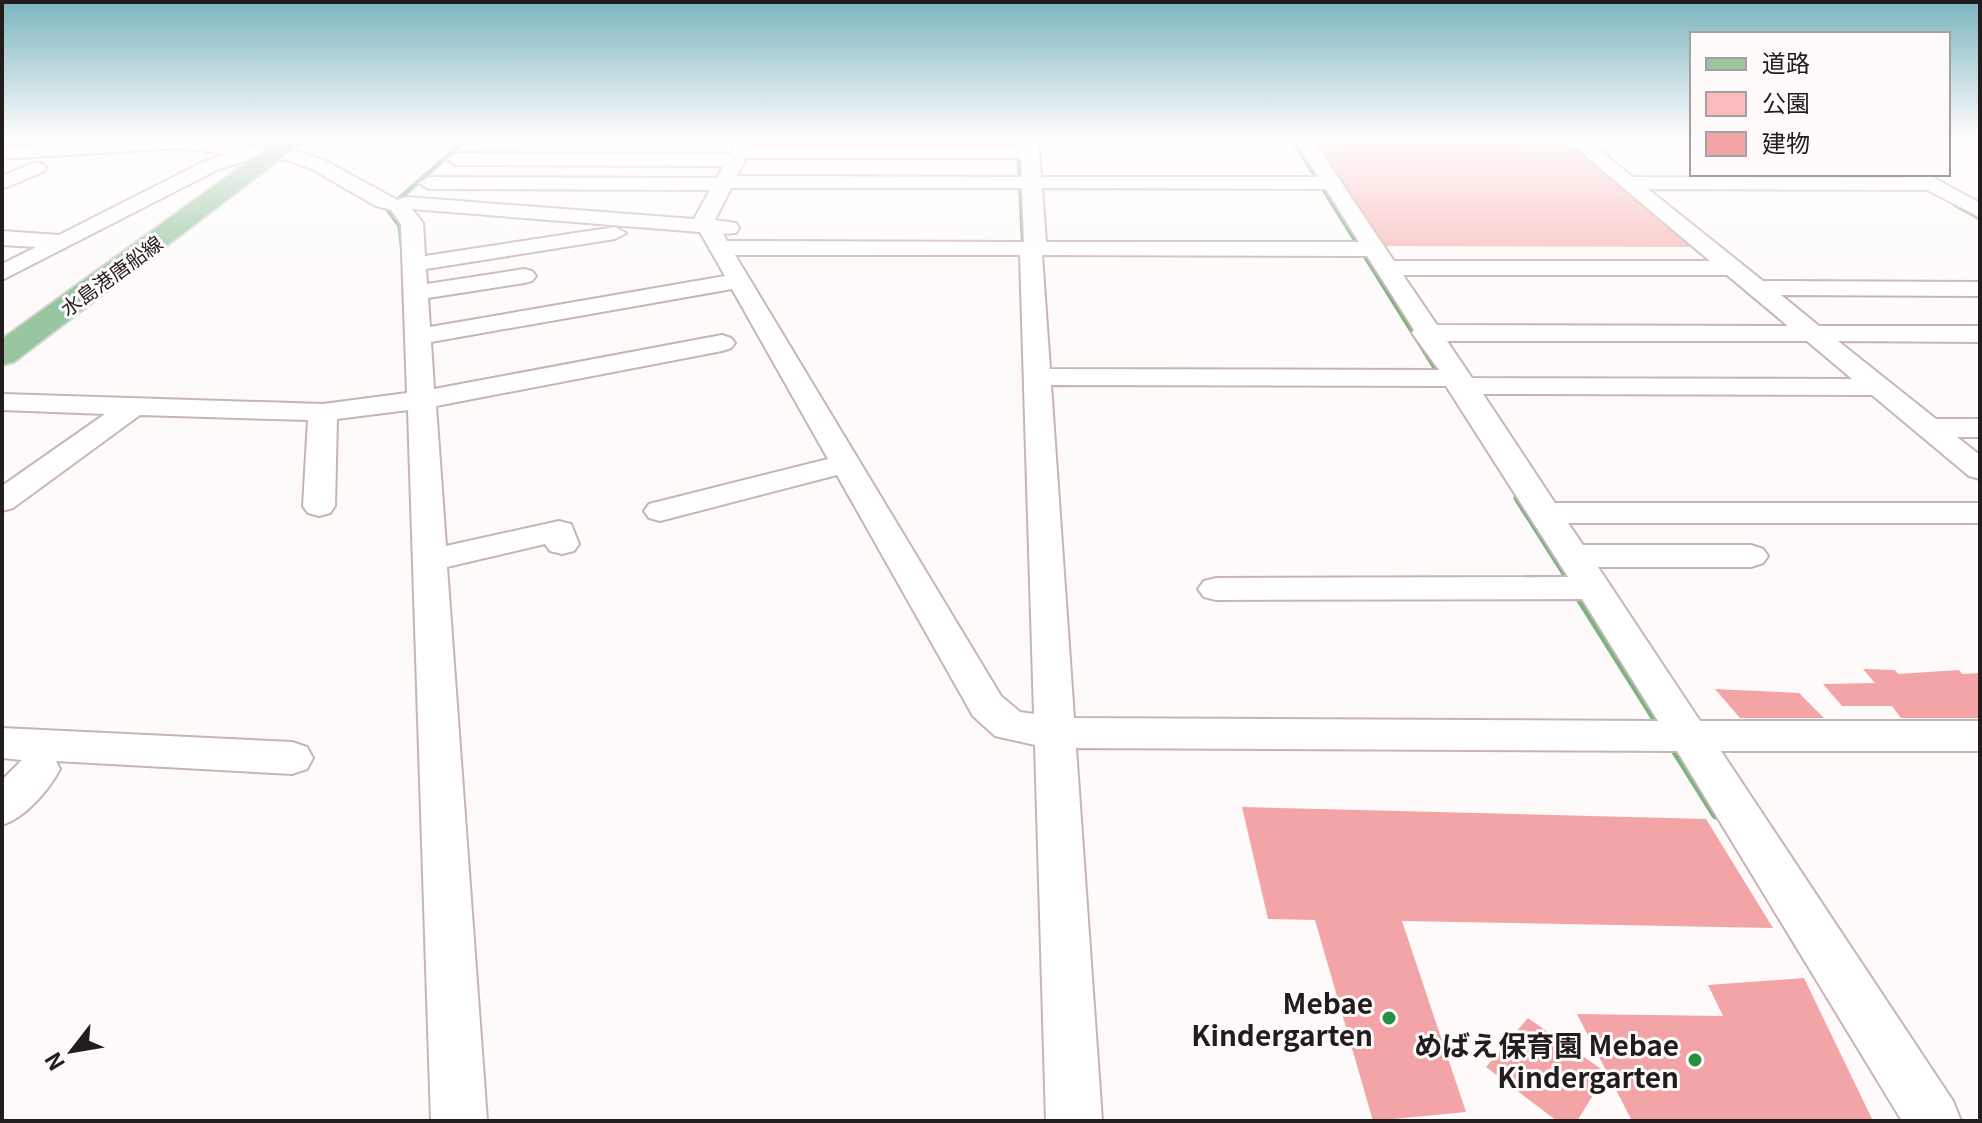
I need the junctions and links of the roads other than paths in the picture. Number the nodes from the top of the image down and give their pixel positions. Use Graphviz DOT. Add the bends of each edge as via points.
graph roads {
  1 [pos="164,189"];
  2 [pos="220,189"];
  3 [pos="361,189"];
  4 [pos="421,189"];
  5 [pos="721,189"];
  6 [pos="1025,189"];
  7 [pos="1327,189"];
  8 [pos="1635,189"];
  9 [pos="1938,189"];
  10 [pos="402,204"];
  11 [pos="1980,211"];
  12 [pos="669,225"];
  13 [pos="2,238"];
  14 [pos="713,238"];
  15 [pos="1027,239"];
  16 [pos="62,242"];
  17 [pos="1371,254"];
  18 [pos="1726,268"];
  19 [pos="2,273"];
  20 [pos="524,276"];
  21 [pos="414,278"];
  22 [pos="738,281"];
  23 [pos="1757,288"];
  24 [pos="1980,289"];
  25 [pos="1425,333"];
  26 [pos="1805,333"];
  27 [pos="1980,334"];
  28 [pos="418,337"];
  29 [pos="722,343"];
  30 [pos="2,355"];
  31 [pos="1036,377"];
  32 [pos="1450,380"];
  33 [pos="1870,387"];
  34 [pos="412,401"];
  35 [pos="2,402"];
  36 [pos="137,404"];
  37 [pos="323,412"];
  38 [pos="1928,428"];
  39 [pos="1980,428"];
  40 [pos="845,464"];
  41 [pos="1980,470"];
  42 [pos="2,501"];
  43 [pos="319,506"];
  44 [pos="660,511"];
  45 [pos="1543,513"];
  46 [pos="1980,513"];
  47 [pos="559,531"];
  48 [pos="1751,556"];
  49 [pos="431,560"];
  50 [pos="1578,580"];
  51 [pos="1216,589"];
  52 [pos="1045,732"];
  53 [pos="1673,736"];
  54 [pos="1980,736"];
  55 [pos="2,743"];
  56 [pos="292,758"];
  57 [pos="39,769"];
  58 [pos="2,808"];
  59 [pos="459,1121"];
  60 [pos="1074,1121"];
  61 [pos="1933,1121"];
  1 -- 16 [label="street"];
  2 -- 30 [label="main road, 水島港唐船線"];
  3 -- 10 [label="street" via="383,202"];
  4 -- 10 [label="street"];
  5 -- 14 [label="street" via="704,220"];
  6 -- 15 [label="street"];
  7 -- 17 [label="street"];
  8 -- 18 [label="street"];
  9 -- 11 [label="street"];
  10 -- 12 [label="street"];
  10 -- 21 [label="street" via="412,223"];
  12 -- 14 [label="street"];
  12 -- 21 [label="street"];
  13 -- 16 [label="street"];
  14 -- 15 [label="street"];
  14 -- 22 [label="street"];
  15 -- 17 [label="street"];
  15 -- 31 [label="street"];
  16 -- 19 [label="street"];
  17 -- 18 [label="street"];
  17 -- 25 [label="street"];
  18 -- 23 [label="street"];
  20 -- 21 [label="street"];
  21 -- 28 [label="street"];
  22 -- 28 [label="street"];
  22 -- 40 [label="street"];
  23 -- 24 [label="street"];
  23 -- 26 [label="street"];
  25 -- 26 [label="street"];
  25 -- 32 [label="street"];
  26 -- 27 [label="street"];
  26 -- 33 [label="street"];
  28 -- 34 [label="street"];
  29 -- 34 [label="street"];
  31 -- 32 [label="street"];
  31 -- 52 [label="street"];
  32 -- 33 [label="street"];
  32 -- 45 [label="street"];
  33 -- 38 [label="street"];
  34 -- 37 [label="street"];
  34 -- 49 [label="street"];
  35 -- 36 [label="street"];
  36 -- 37 [label="street"];
  36 -- 42 [label="street"];
  37 -- 43 [label="street"];
  38 -- 39 [label="street"];
  38 -- 41 [label="street"];
  40 -- 44 [label="street"];
  40 -- 52 [label="street" via="987,706 1009,725"];
  45 -- 46 [label="street"];
  45 -- 50 [label="street"];
  47 -- 49 [label="street"];
  48 -- 50 [label="street"];
  49 -- 59 [label="street"];
  50 -- 51 [label="street"];
  50 -- 53 [label="street"];
  52 -- 53 [label="street"];
  52 -- 60 [label="street"];
  53 -- 54 [label="street"];
  53 -- 61 [label="street"];
  55 -- 56 [label="street"];
  57 -- 58 [label="street"];
}
